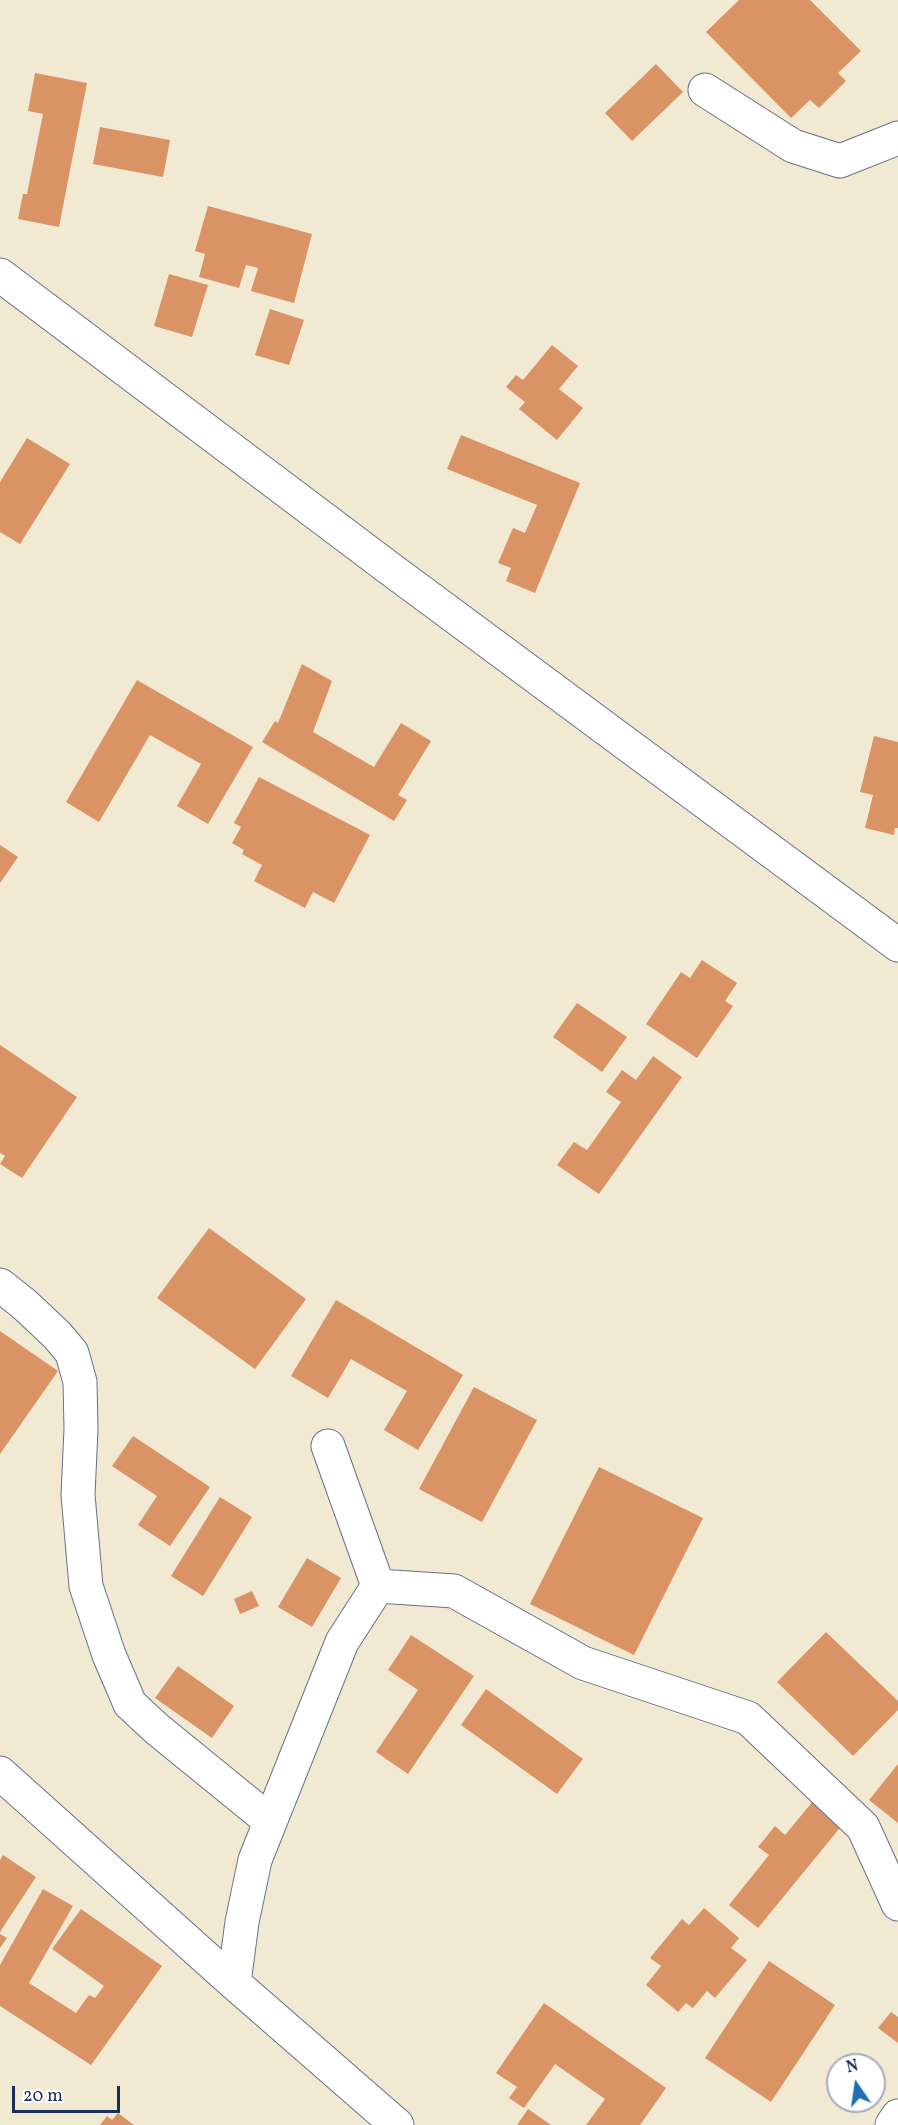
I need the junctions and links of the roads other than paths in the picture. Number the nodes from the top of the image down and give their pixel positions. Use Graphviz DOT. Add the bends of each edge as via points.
graph roads {
  1 [pos="705,90"];
  2 [pos="898,138"];
  3 [pos="0,275"];
  4 [pos="898,945"];
  5 [pos="0,1285"];
  6 [pos="328,1446"];
  7 [pos="378,1586"];
  8 [pos="0,1773"];
  9 [pos="270,1821"];
  10 [pos="898,1904"];
  11 [pos="234,1983"];
  12 [pos="898,2116"];
  13 [pos="397,2125"];
  14 [pos="892,2125"];
  1 -- 2 [label="street" via="793,146 840,161"];
  3 -- 4 [label="street"];
  5 -- 9 [label="street" via="72,1353 80,1382 78,1495 86,1586 130,1704"];
  6 -- 7 [label="street"];
  7 -- 9 [label="street" via="342,1642"];
  7 -- 10 [label="street" via="454,1591 583,1663 748,1718 863,1827"];
  8 -- 11 [label="street"];
  9 -- 11 [label="street" via="255,1860"];
  11 -- 13 [label="street"];
  12 -- 14 [label="street"];
}
